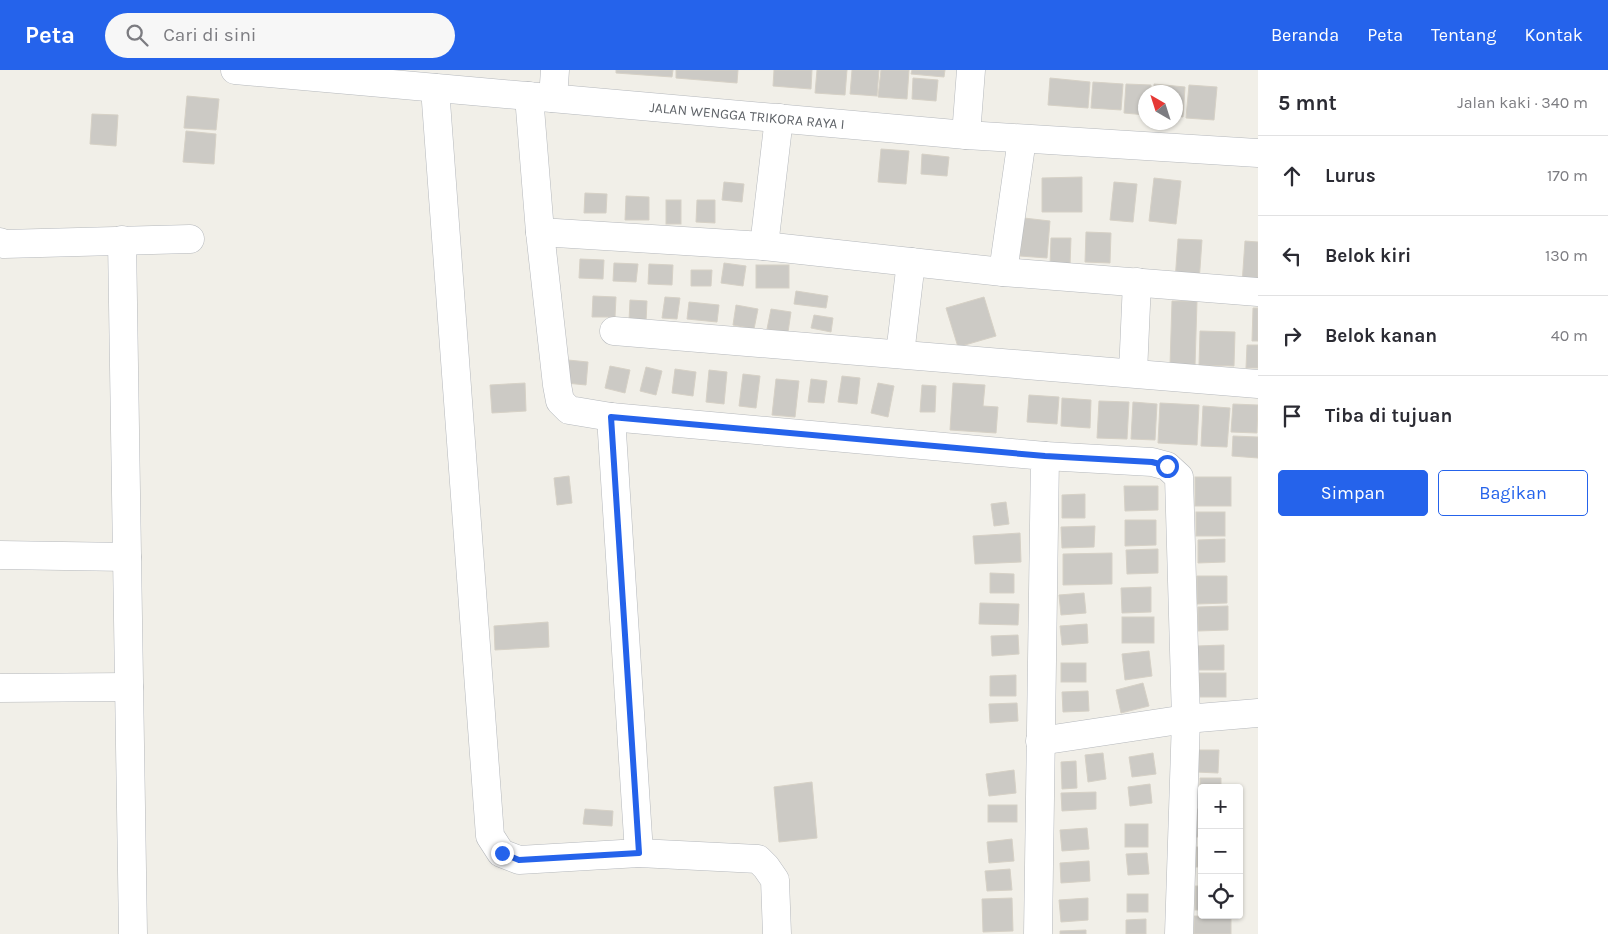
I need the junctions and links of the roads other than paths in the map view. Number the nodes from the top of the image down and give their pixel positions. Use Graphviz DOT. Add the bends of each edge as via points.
graph roads {
  1 [pos="235,70"];
  2 [pos="555,70"];
  3 [pos="971,70"];
  4 [pos="276,72"];
  5 [pos="435,88"];
  6 [pos="541,97"];
  7 [pos="778,118"];
  8 [pos="966,135"];
  9 [pos="1022,139"];
  10 [pos="1258,153"];
  11 [pos="540,232"];
  12 [pos="190,238"];
  13 [pos="122,240"];
  14 [pos="0,242"];
  15 [pos="764,246"];
  16 [pos="911,262"];
  17 [pos="1003,272"];
  18 [pos="1137,282"];
  19 [pos="1258,292"];
  20 [pos="614,331"];
  21 [pos="900,354"];
  22 [pos="1133,373"];
  23 [pos="1258,384"];
  24 [pos="611,417"];
  25 [pos="1045,456"];
  26 [pos="0,555"];
  27 [pos="127,557"];
  28 [pos="129,687"];
  29 [pos="0,688"];
  30 [pos="1258,714"];
  31 [pos="1186,719"];
  32 [pos="1040,741"];
  33 [pos="639,853"];
  34 [pos="133,934"];
  35 [pos="777,934"];
  36 [pos="1038,934"];
  37 [pos="1179,934"];
  1 -- 4 [label="street, JALAN WENGGA TRIKORA RAYA I"];
  2 -- 6 [label="street"];
  3 -- 8 [label="street"];
  4 -- 5 [label="street, JALAN WENGGA TRIKORA RAYA I"];
  5 -- 6 [label="street, JALAN WENGGA TRIKORA RAYA I"];
  5 -- 33 [label="street" via="490,836 502,853 519,860"];
  6 -- 7 [label="street, JALAN WENGGA TRIKORA RAYA I"];
  6 -- 11 [label="street"];
  7 -- 8 [label="street, JALAN WENGGA TRIKORA RAYA I"];
  7 -- 15 [label="street"];
  8 -- 9 [label="street, JALAN WENGGA TRIKORA RAYA I"];
  9 -- 10 [label="street, JALAN WENGGA TRIKORA RAYA I"];
  9 -- 17 [label="street"];
  11 -- 15 [label="street"];
  11 -- 24 [label="street" via="560,401 569,410"];
  12 -- 13 [label="street"];
  13 -- 14 [label="street"];
  13 -- 27 [label="street"];
  15 -- 16 [label="street"];
  16 -- 17 [label="street"];
  16 -- 21 [label="street"];
  17 -- 18 [label="street"];
  18 -- 19 [label="street"];
  18 -- 22 [label="street"];
  20 -- 21 [label="street"];
  21 -- 22 [label="street"];
  22 -- 23 [label="street"];
  24 -- 25 [label="street"];
  24 -- 33 [label="street"];
  25 -- 31 [label="street" via="1152,462 1167,466 1179,477"];
  25 -- 32 [label="street"];
  26 -- 27 [label="street"];
  27 -- 28 [label="street"];
  28 -- 29 [label="street"];
  28 -- 34 [label="street"];
  30 -- 31 [label="street"];
  31 -- 32 [label="street"];
  31 -- 37 [label="street"];
  32 -- 36 [label="street"];
  33 -- 35 [label="street" via="758,859 775,880"];
}
